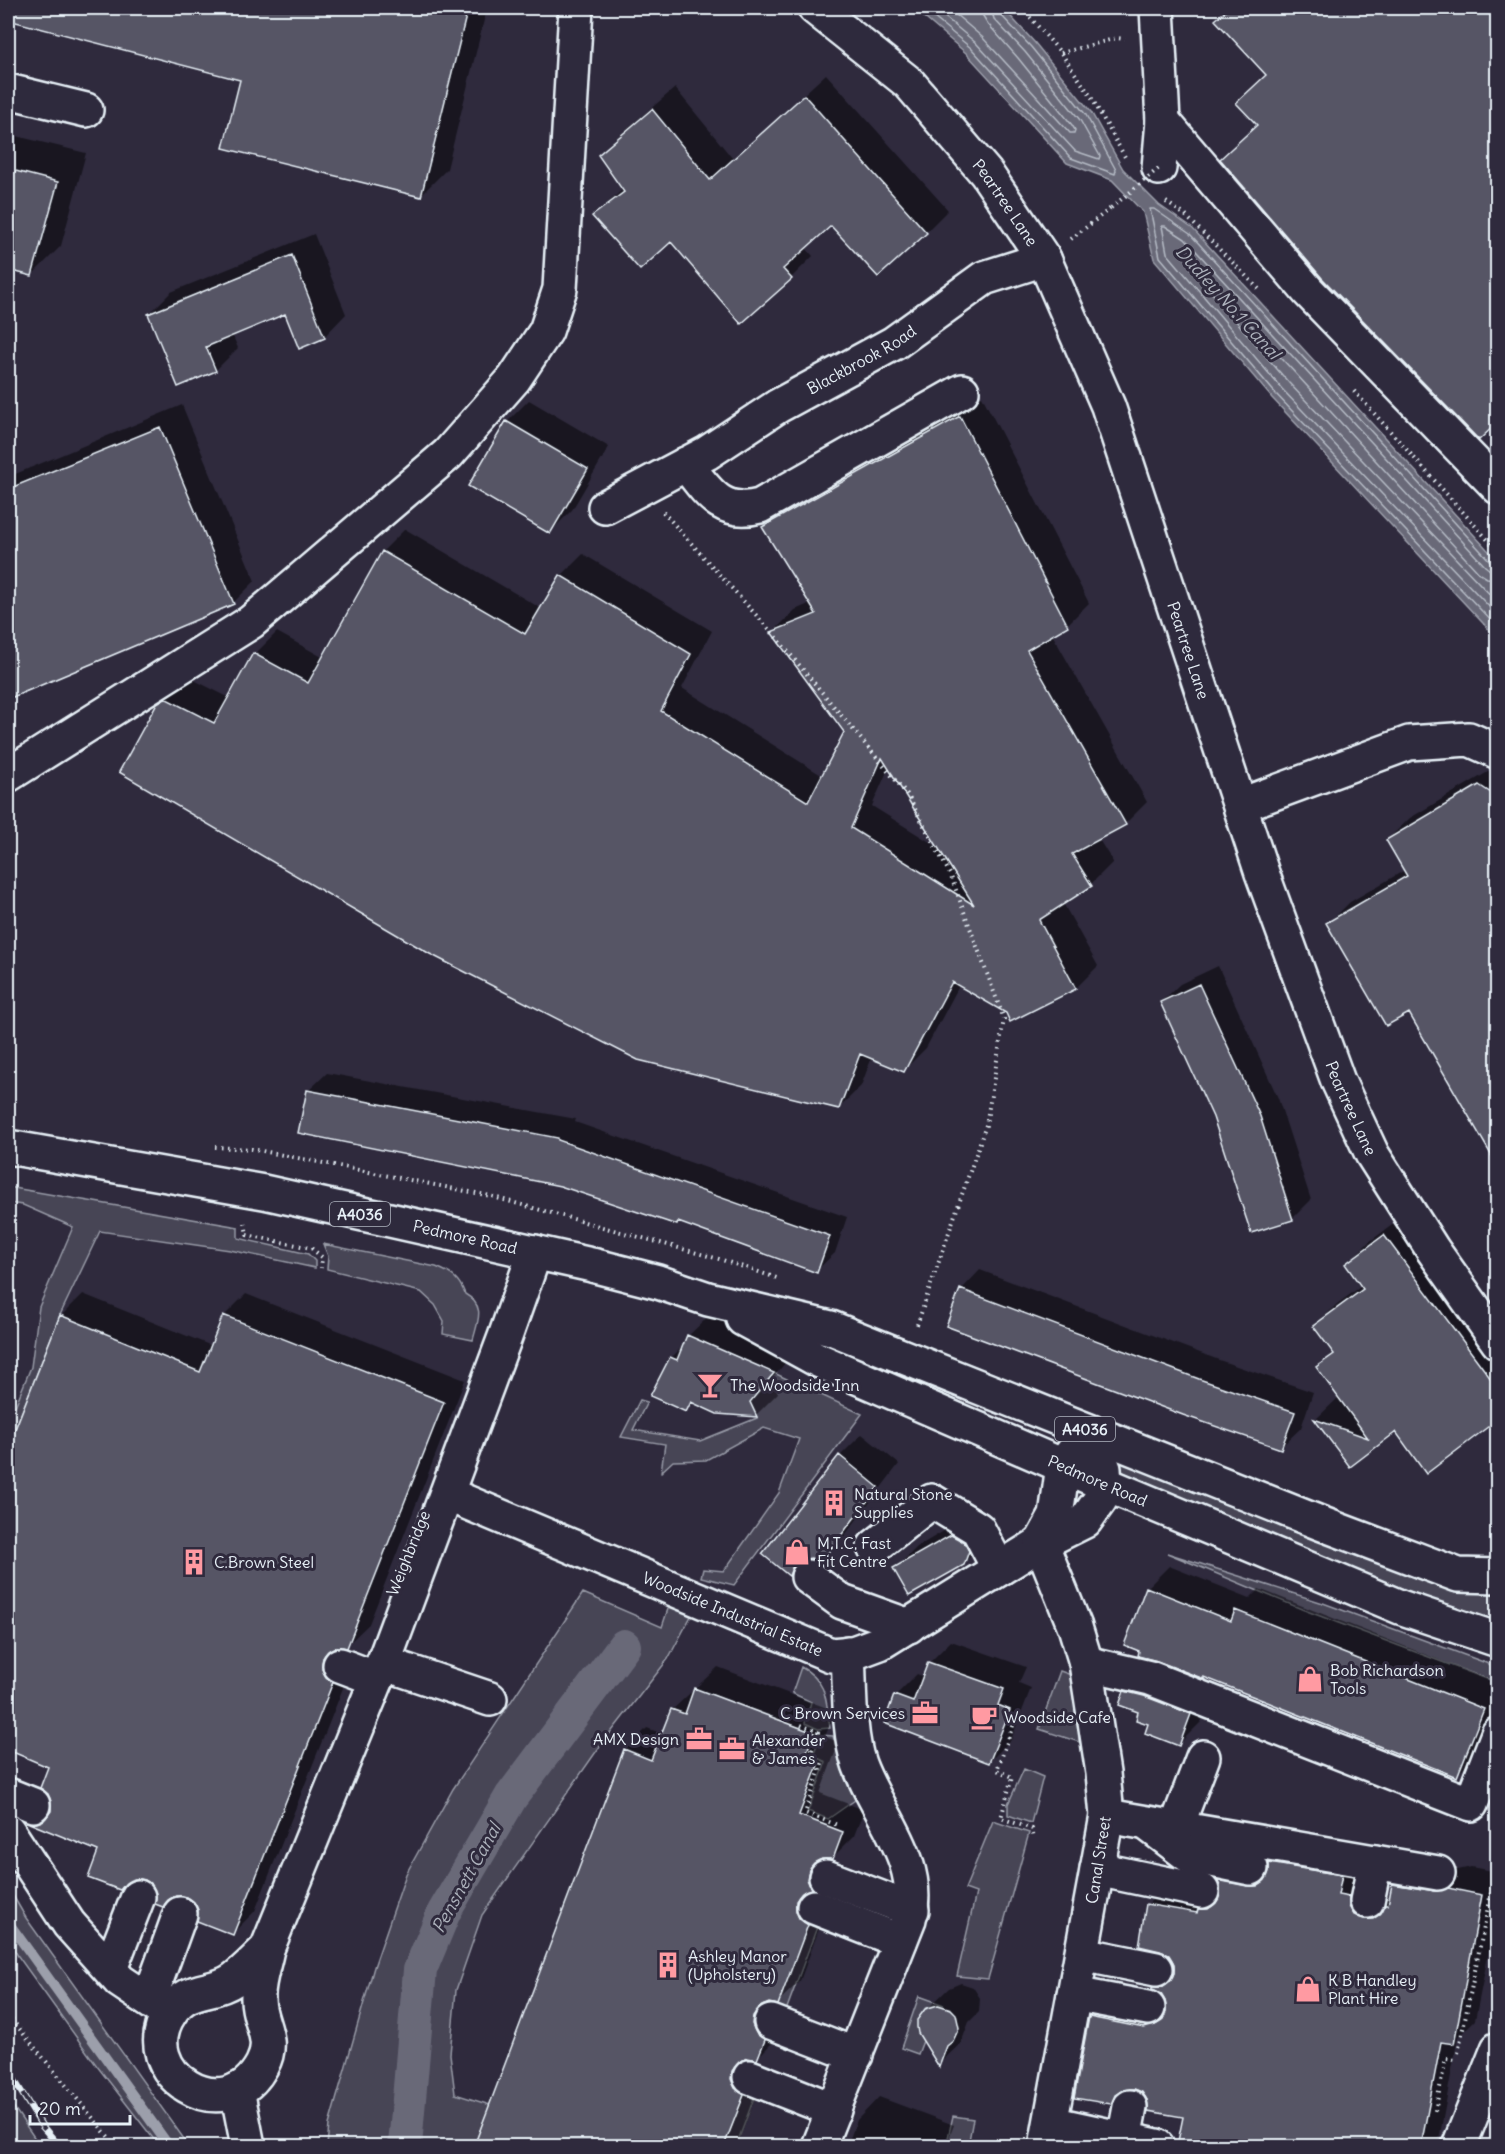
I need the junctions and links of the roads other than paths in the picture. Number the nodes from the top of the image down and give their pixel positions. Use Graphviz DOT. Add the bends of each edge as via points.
graph roads {
  1 [pos="576,8"];
  2 [pos="815,8"];
  3 [pos="1157,8"];
  4 [pos="8,91"];
  5 [pos="86,110"];
  6 [pos="1163,121"];
  7 [pos="1159,168"];
  8 [pos="1044,259"];
  9 [pos="962,391"];
  10 [pos="675,470"];
  11 [pos="1497,487"];
  12 [pos="605,507"];
  13 [pos="1497,752"];
  14 [pos="8,775"];
  15 [pos="1241,805"];
  16 [pos="8,1146"];
  17 [pos="535,1252"];
  18 [pos="708,1299"];
  19 [pos="1497,1341"];
  20 [pos="1088,1431"];
  21 [pos="464,1447"];
  22 [pos="1063,1465"];
  23 [pos="1105,1484"];
  24 [pos="447,1494"];
  25 [pos="1041,1543"];
  26 [pos="874,1547"];
  27 [pos="999,1569"];
  28 [pos="1497,1576"];
  29 [pos="808,1577"];
  30 [pos="909,1626"];
  31 [pos="1497,1640"];
  32 [pos="848,1653"];
  33 [pos="1086,1663"];
  34 [pos="340,1665"];
  35 [pos="380,1670"];
  36 [pos="490,1699"];
  37 [pos="1497,1734"];
  38 [pos="1203,1757"];
  39 [pos="1107,1816"];
  40 [pos="1161,1825"];
  41 [pos="8,1831"];
  42 [pos="1375,1862"];
  43 [pos="1251,1868"];
  44 [pos="1097,1869"];
  45 [pos="1438,1873"];
  46 [pos="826,1877"];
  47 [pos="1202,1891"];
  48 [pos="138,1897"];
  49 [pos="1367,1901"];
  50 [pos="814,1907"];
  51 [pos="912,1910"];
  52 [pos="180,1914"];
  53 [pos="900,1941"];
  54 [pos="267,1949"];
  55 [pos="1082,1954"];
  56 [pos="110,1969"];
  57 [pos="1156,1969"];
  58 [pos="1074,1994"];
  59 [pos="159,2007"];
  60 [pos="1148,2008"];
  61 [pos="771,2022"];
  62 [pos="1497,2049"];
  63 [pos="856,2055"];
  64 [pos="750,2078"];
  65 [pos="237,2090"];
  66 [pos="1489,2099"];
  67 [pos="1130,2108"];
  68 [pos="834,2110"];
  69 [pos="1048,2135"];
  70 [pos="1124,2139"];
  71 [pos="248,2146"];
  72 [pos="819,2146"];
  73 [pos="1157,2146"];
  74 [pos="1459,2146"];
  1 -- 14 [label="main road" via="560,289 546,331 514,379 448,453 251,622"];
  2 -- 8 [label="main road, Peartree Lane" via="909,83 986,173"];
  3 -- 6 [label="main road"];
  4 -- 5 [label="main road"];
  6 -- 7 [label="main road"];
  6 -- 11 [label="main road" via="1308,291"];
  8 -- 10 [label="main road, Blackbrook Road" via="984,278 894,343 778,406"];
  8 -- 15 [label="main road, Peartree Lane" via="1108,406"];
  9 -- 10 [label="main road" via="760,506 744,510 729,507"];
  10 -- 12 [label="main road, Blackbrook Road"];
  13 -- 15 [label="main road" via="1469,740 1409,743"];
  15 -- 19 [label="main road, Peartree Lane" via="1338,1081 1372,1154"];
  16 -- 17 [label="main road, Pedmore Road / A4036" via="264,1192"];
  17 -- 18 [label="main road, Pedmore Road / A4036" via="647,1279"];
  17 -- 21 [label="main road"];
  18 -- 20 [label="main road, Pedmore Road / A4036" via="831,1328"];
  18 -- 22 [label="main road, Pedmore Road / A4036" via="818,1360"];
  20 -- 22 [label="main road"];
  20 -- 23 [label="main road" via="1104,1469"];
  20 -- 28 [label="main road, Pedmore Road / A4036" via="1458,1575"];
  21 -- 24 [label="main road"];
  21 -- 35 [label="main road, Weighbridge" via="443,1465 377,1631"];
  22 -- 23 [label="main road, Pedmore Road / A4036"];
  22 -- 25 [label="main road" via="1056,1516"];
  23 -- 25 [label="main road" via="1100,1500 1085,1521"];
  23 -- 31 [label="main road, Pedmore Road / A4036" via="1400,1606"];
  24 -- 32 [label="main road, Woodside Industrial Estate" via="831,1655"];
  24 -- 35 [label="main road"];
  25 -- 27 [label="main road, Woodside Industrial Estate"];
  25 -- 33 [label="main road, Canal Street"];
  26 -- 27 [label="main road" via="932,1501 978,1529"];
  27 -- 30 [label="main road, Woodside Industrial Estate"];
  29 -- 30 [label="main road" via="842,1602"];
  30 -- 32 [label="main road, Woodside Industrial Estate" via="880,1643"];
  32 -- 51 [label="main road" via="851,1724 858,1763 907,1860"];
  33 -- 37 [label="main road" via="1207,1689 1320,1734 1471,1804 1473,1768"];
  33 -- 39 [label="main road, Canal Street"];
  34 -- 35 [label="main road"];
  35 -- 36 [label="main road"];
  35 -- 54 [label="main road"];
  38 -- 40 [label="main road"];
  39 -- 40 [label="main road"];
  39 -- 44 [label="main road, Canal Street"];
  40 -- 42 [label="main road"];
  40 -- 43 [label="main road" via="1188,1855"];
  41 -- 56 [label="main road" via="69,1924"];
  42 -- 45 [label="main road"];
  42 -- 49 [label="main road"];
  44 -- 47 [label="main road"];
  44 -- 55 [label="main road, Canal Street"];
  46 -- 51 [label="main road"];
  48 -- 56 [label="main road"];
  50 -- 53 [label="main road"];
  51 -- 53 [label="main road"];
  52 -- 59 [label="main road"];
  53 -- 63 [label="main road"];
  54 -- 59 [label="main road" via="232,1981"];
  54 -- 65 [label="main road" via="258,1996 268,2044 255,2077"];
  55 -- 57 [label="main road"];
  55 -- 58 [label="main road, Canal Street"];
  56 -- 59 [label="main road" via="120,1981"];
  58 -- 60 [label="main road"];
  58 -- 69 [label="main road, Canal Street"];
  59 -- 65 [label="main road" via="161,2048 177,2079 207,2095"];
  61 -- 63 [label="main road"];
  62 -- 66 [label="main road"];
  63 -- 68 [label="main road"];
  64 -- 68 [label="main road"];
  65 -- 71 [label="main road"];
  66 -- 74 [label="main road"];
  67 -- 70 [label="main road"];
  68 -- 72 [label="main road"];
  69 -- 70 [label="main road"];
  70 -- 73 [label="main road"];
}
